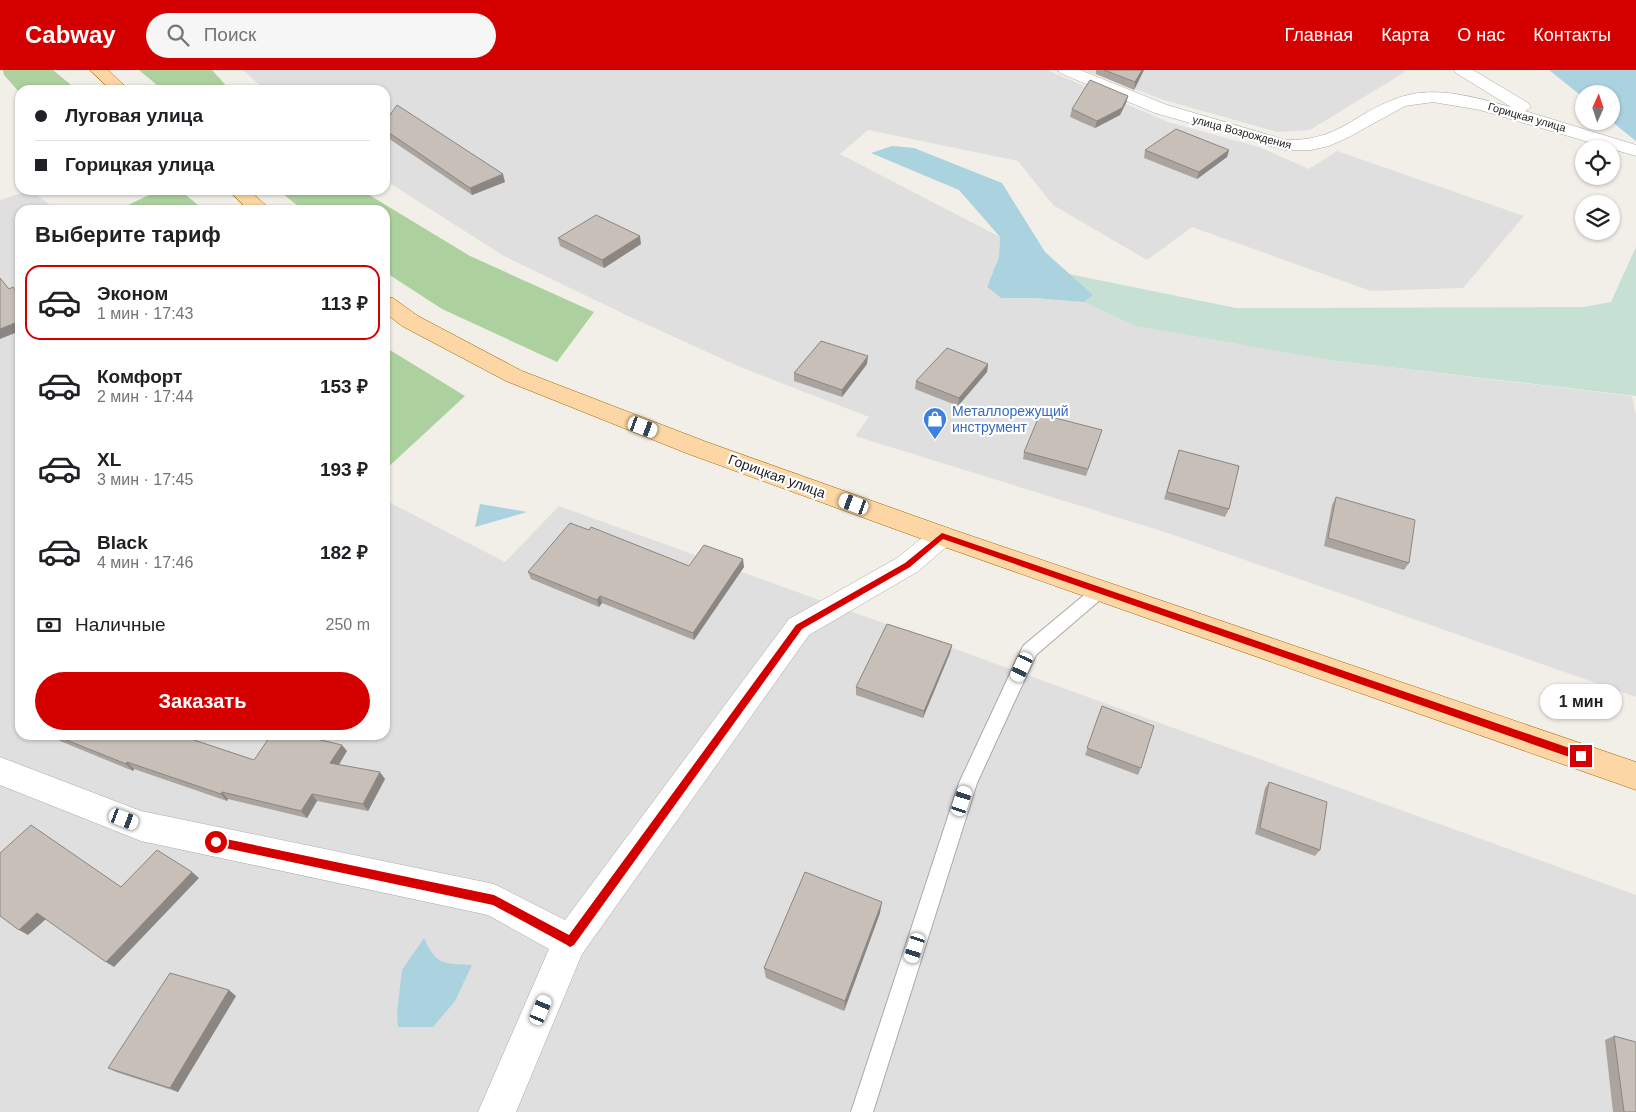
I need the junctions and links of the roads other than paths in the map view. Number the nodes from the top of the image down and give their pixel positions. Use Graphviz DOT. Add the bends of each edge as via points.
graph roads {
  1 [pos="98,70"];
  2 [pos="1066,70"];
  3 [pos="1462,70"];
  4 [pos="115,85"];
  5 [pos="1475,103"];
  6 [pos="1547,122"];
  7 [pos="1636,151"];
  8 [pos="243,195"];
  9 [pos="255,205"];
  10 [pos="390,307"];
  11 [pos="942,536"];
  12 [pos="1101,590"];
  13 [pos="0,771"];
  14 [pos="1636,776"];
  15 [pos="570,942"];
  16 [pos="497,1112"];
  17 [pos="862,1112"];
  1 -- 4 [label="main road"];
  2 -- 5 [label="street, улица Возрождения" via="1161,109 1285,145 1304,147 1342,135 1394,105 1409,100 1448,98"];
  3 -- 6 [label="street"];
  5 -- 6 [label="street, Горицкая улица"];
  6 -- 7 [label="street, Горицкая улица"];
  8 -- 9 [label="main road"];
  10 -- 11 [label="main road, Горицкая улица" via="410,321 514,376 695,447"];
  11 -- 12 [label="main road, Горицкая улица"];
  11 -- 15 [label="street" via="907,565 799,627"];
  12 -- 14 [label="main road, Горицкая улица"];
  12 -- 17 [label="lane" via="1030,650 968,783"];
  13 -- 15 [label="street" via="141,826 494,900"];
  15 -- 16 [label="street"];
}
